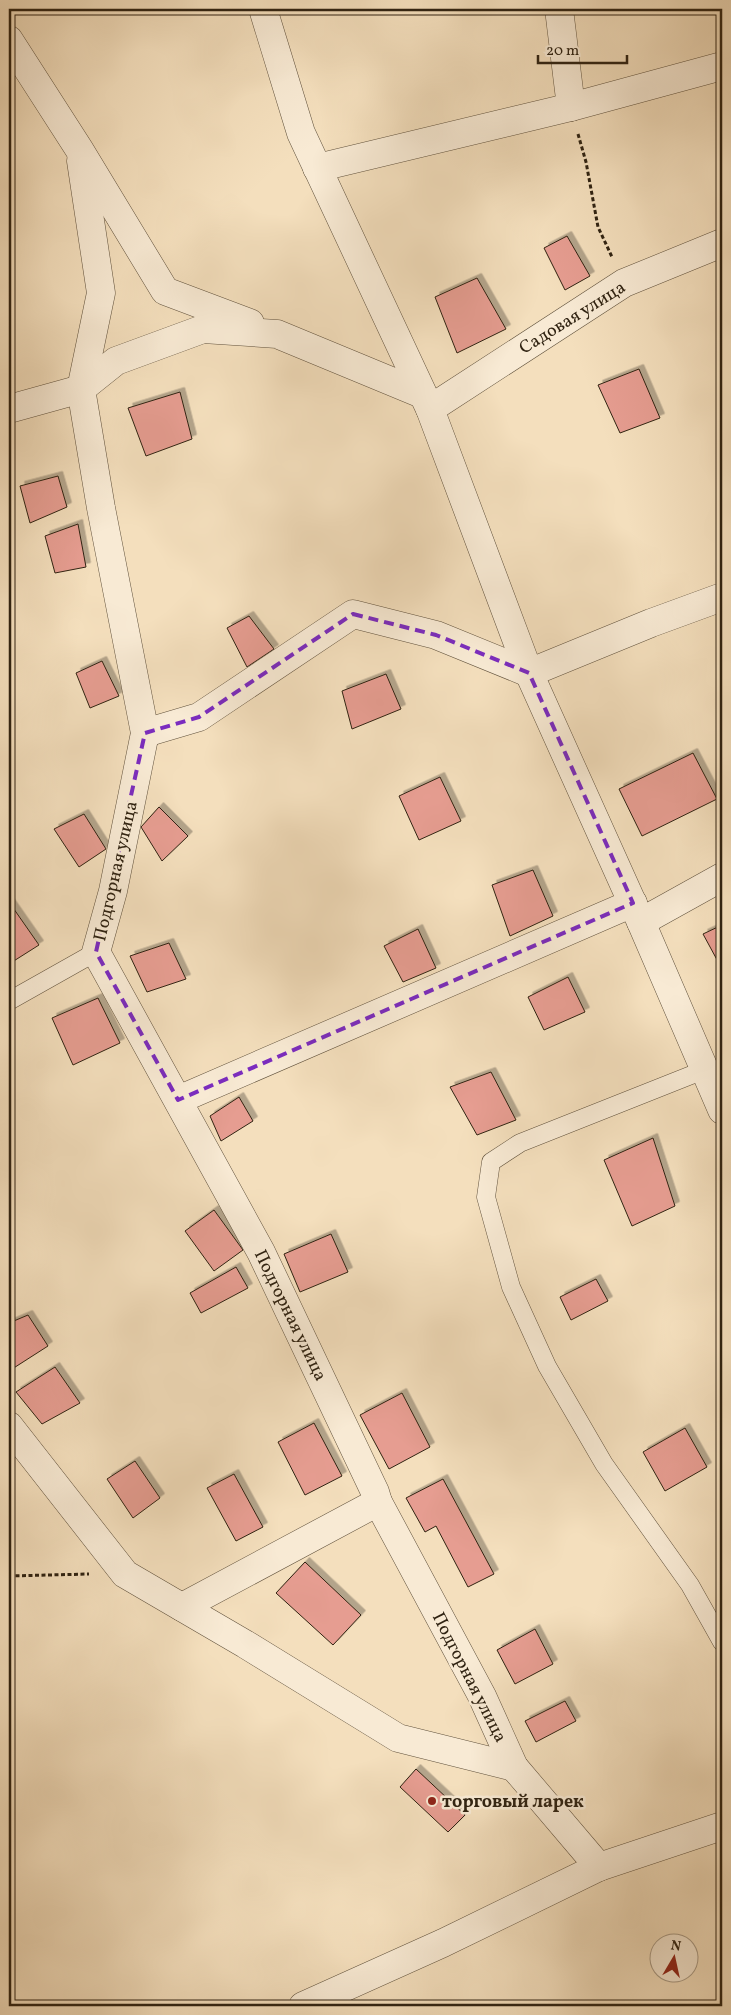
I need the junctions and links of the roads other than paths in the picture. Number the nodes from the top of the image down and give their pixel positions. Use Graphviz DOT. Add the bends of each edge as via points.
graph roads {
  1 [pos="264,9"];
  2 [pos="559,9"];
  3 [pos="9,40"];
  4 [pos="722,66"];
  5 [pos="571,106"];
  6 [pos="79,149"];
  7 [pos="317,168"];
  8 [pos="722,243"];
  9 [pos="277,334"];
  10 [pos="81,389"];
  11 [pos="426,401"];
  12 [pos="9,409"];
  13 [pos="722,597"];
  14 [pos="528,674"];
  15 [pos="145,733"];
  16 [pos="722,877"];
  17 [pos="637,913"];
  18 [pos="96,952"];
  19 [pos="9,1000"];
  20 [pos="704,1070"];
  21 [pos="178,1100"];
  22 [pos="722,1110"];
  23 [pos="9,1426"];
  24 [pos="378,1502"];
  25 [pos="182,1607"];
  26 [pos="722,1642"];
  27 [pos="514,1767"];
  28 [pos="722,1826"];
  29 [pos="599,1867"];
  30 [pos="303,2006"];
  1 -- 7 [label="street" via="301,133"];
  2 -- 5 [label="street"];
  3 -- 6 [label="street"];
  4 -- 5 [label="street"];
  5 -- 7 [label="street"];
  6 -- 9 [label="street" via="166,291"];
  6 -- 10 [label="street" via="101,293"];
  7 -- 11 [label="street"];
  8 -- 11 [label="street, Садовая улица" via="624,283"];
  9 -- 10 [label="street" via="203,329 116,361"];
  9 -- 11 [label="street"];
  10 -- 12 [label="street"];
  10 -- 15 [label="street"];
  11 -- 14 [label="street"];
  13 -- 14 [label="street"];
  14 -- 15 [label="street" via="436,635 353,614 198,717"];
  14 -- 17 [label="street"];
  15 -- 18 [label="street, Подгорная улица" via="113,891"];
  16 -- 17 [label="street"];
  17 -- 20 [label="street"];
  17 -- 21 [label="street"];
  18 -- 19 [label="lane"];
  18 -- 21 [label="street, Подгорная улица"];
  20 -- 22 [label="street"];
  20 -- 26 [label="lane" via="520,1142 491,1162 486,1197 511,1287 547,1366 604,1464 690,1585"];
  21 -- 24 [label="street, Подгорная улица" via="261,1252"];
  23 -- 25 [label="street" via="125,1574"];
  24 -- 25 [label="street"];
  24 -- 27 [label="street, Подгорная улица" via="482,1696"];
  25 -- 27 [label="street" via="398,1738"];
  27 -- 29 [label="street, Подгорная улица"];
  28 -- 29 [label="street"];
  29 -- 30 [label="street"];
}
